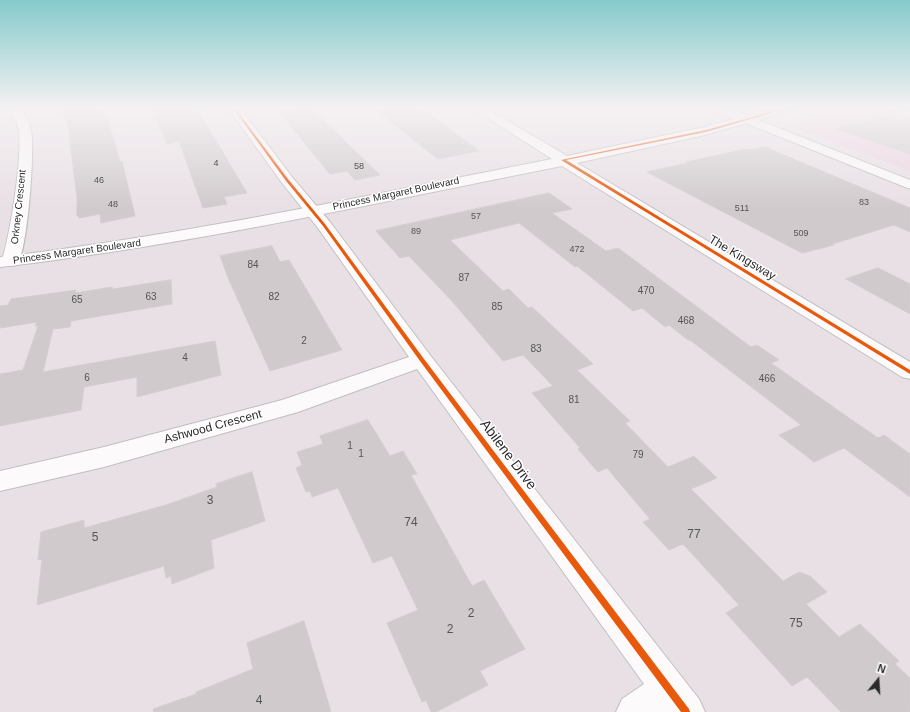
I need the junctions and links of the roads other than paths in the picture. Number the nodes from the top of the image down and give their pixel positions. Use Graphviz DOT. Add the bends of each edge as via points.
graph roads {
  1 [pos="25,141"];
  2 [pos="258,141"];
  3 [pos="532,141"];
  4 [pos="656,141"];
  5 [pos="801,141"];
  6 [pos="563,160"];
  7 [pos="910,185"];
  8 [pos="314,211"];
  9 [pos="6,262"];
  10 [pos="422,360"];
  11 [pos="910,372"];
  12 [pos="0,481"];
  13 [pos="678,700"];
  14 [pos="635,712"];
  1 -- 9 [label="street, Orkney Crescent" via="15,246"];
  2 -- 8 [label="street"];
  3 -- 6 [label="street, The Kingsway"];
  4 -- 6 [label="street, Princess Margaret Boulevard"];
  5 -- 7 [label="street"];
  6 -- 8 [label="street, Princess Margaret Boulevard"];
  6 -- 11 [label="street, The Kingsway"];
  8 -- 9 [label="street, Princess Margaret Boulevard" via="121,247"];
  8 -- 10 [label="street, Abilene Drive"];
  10 -- 12 [label="street, Ashwood Crescent" via="289,406 104,457"];
  10 -- 13 [label="street, Abilene Drive"];
  13 -- 14 [label="street"];
}
